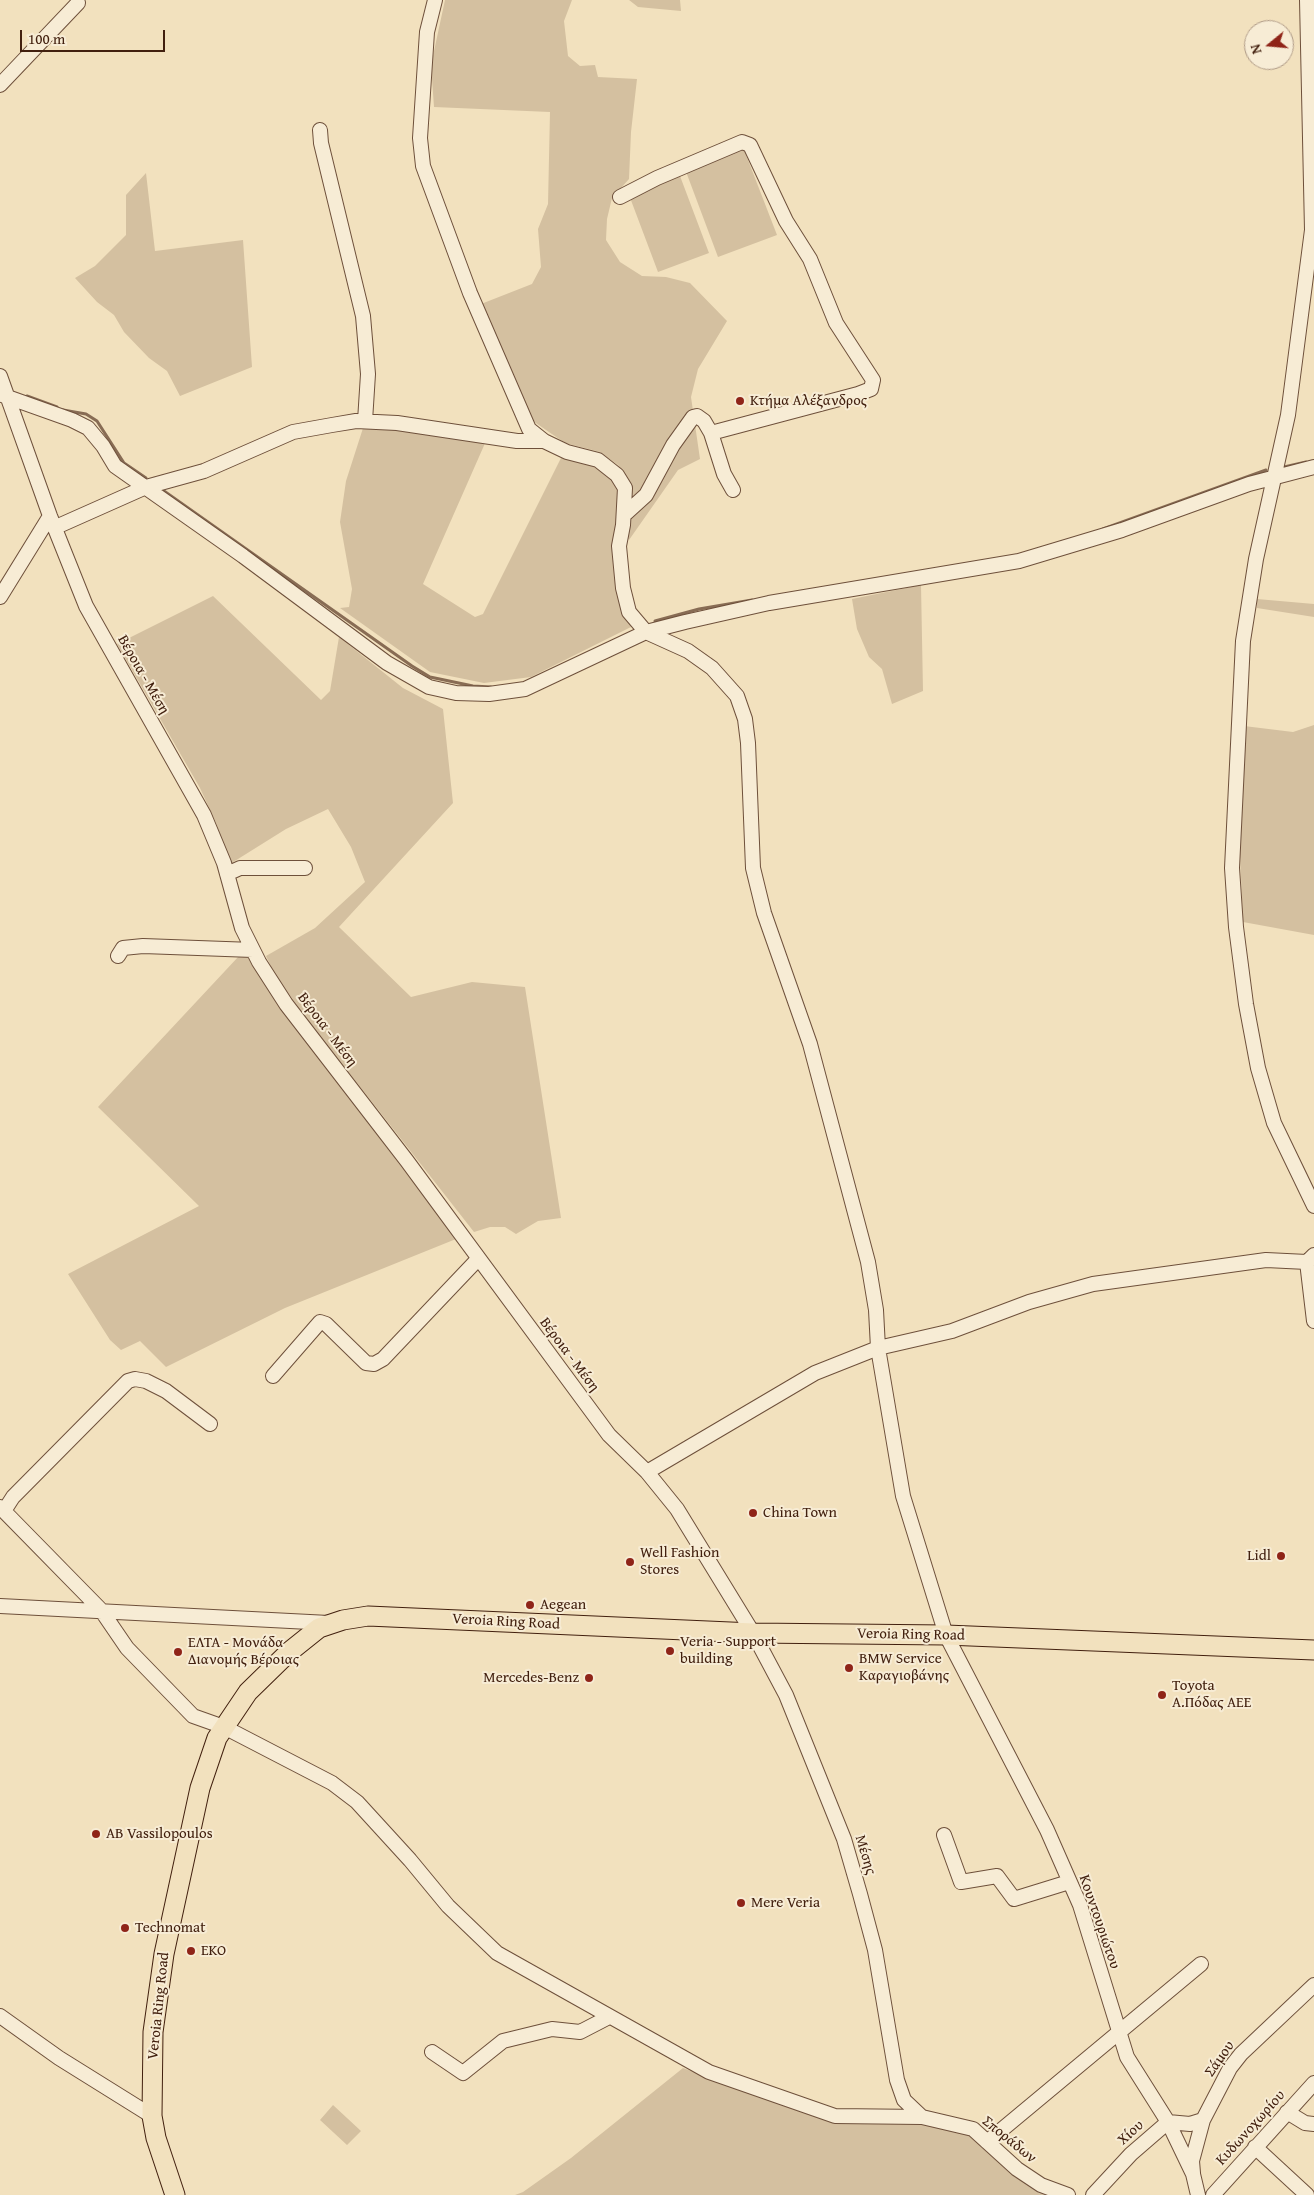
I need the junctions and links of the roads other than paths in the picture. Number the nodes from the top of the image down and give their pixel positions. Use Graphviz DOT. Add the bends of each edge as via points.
graph roads {
  1 [pos="435,0"];
  2 [pos="1307,0"];
  3 [pos="78,3"];
  4 [pos="0,85"];
  5 [pos="320,130"];
  6 [pos="620,197"];
  7 [pos="0,376"];
  8 [pos="3,395"];
  9 [pos="365,422"];
  10 [pos="711,433"];
  11 [pos="544,441"];
  12 [pos="1314,467"];
  13 [pos="1274,476"];
  14 [pos="146,487"];
  15 [pos="733,490"];
  16 [pos="624,515"];
  17 [pos="53,522"];
  18 [pos="0,597"];
  19 [pos="646,632"];
  20 [pos="305,868"];
  21 [pos="227,874"];
  22 [pos="253,950"];
  23 [pos="118,956"];
  24 [pos="1314,1206"];
  25 [pos="478,1259"];
  26 [pos="1310,1259"];
  27 [pos="1314,1321"];
  28 [pos="878,1348"];
  29 [pos="273,1376"];
  30 [pos="210,1424"];
  31 [pos="647,1472"];
  32 [pos="2,1509"];
  33 [pos="0,1606"];
  34 [pos="101,1610"];
  35 [pos="332,1623"];
  36 [pos="753,1633"];
  37 [pos="946,1635"];
  38 [pos="1314,1650"];
  39 [pos="224,1727"];
  40 [pos="944,1835"];
  41 [pos="1069,1882"];
  42 [pos="1201,1964"];
  43 [pos="1314,1984"];
  44 [pos="0,2016"];
  45 [pos="609,2017"];
  46 [pos="1117,2032"];
  47 [pos="432,2052"];
  48 [pos="1314,2084"];
  49 [pos="1287,2112"];
  50 [pos="152,2116"];
  51 [pos="922,2118"];
  52 [pos="1203,2120"];
  53 [pos="1168,2122"];
  54 [pos="1314,2124"];
  55 [pos="988,2142"];
  56 [pos="1255,2147"];
  57 [pos="1192,2174"];
  58 [pos="174,2195"];
  59 [pos="1068,2195"];
  60 [pos="1093,2195"];
  61 [pos="1198,2195"];
  62 [pos="1213,2195"];
  63 [pos="1307,2195"];
  1 -- 11 [label="street" via="427,32 420,138 423,166 470,293 521,412 529,429"];
  2 -- 13 [label="street" via="1312,230 1288,414"];
  3 -- 4 [label="street"];
  5 -- 9 [label="street" via="363,316 368,374"];
  6 -- 10 [label="street" via="742,142 750,145 786,221 810,259 836,323 873,380 871,390"];
  7 -- 8 [label="street, Βέροια - Μέση"];
  8 -- 14 [label="street" via="88,428 115,466"];
  8 -- 17 [label="street, Βέροια - Μέση"];
  9 -- 11 [label="street" via="397,423 517,441"];
  9 -- 14 [label="street" via="294,432 204,471"];
  10 -- 15 [label="street" via="724,474"];
  10 -- 16 [label="street" via="701,417 693,417 672,445 646,495"];
  11 -- 16 [label="street" via="567,452 598,460 618,474 625,488"];
  12 -- 13 [label="street"];
  13 -- 19 [label="street" via="1122,530 1019,561 769,604"];
  13 -- 24 [label="street" via="1243,641 1232,868 1240,965 1258,1068 1274,1123"];
  14 -- 17 [label="street"];
  14 -- 19 [label="street" via="387,663 428,687 456,693 489,694 526,689"];
  16 -- 19 [label="street" via="619,546 623,588 629,612"];
  17 -- 18 [label="street"];
  17 -- 21 [label="street, Βέροια - Μέση" via="90,613 204,815"];
  19 -- 28 [label="street, Κουντουριώτου" via="688,651 712,668 737,696 745,719 754,875 828,1109 873,1286"];
  20 -- 21 [label="street" via="240,868"];
  21 -- 22 [label="street, Βέροια - Μέση" via="242,928"];
  22 -- 23 [label="street" via="143,946 122,948"];
  22 -- 25 [label="street, Βέροια - Μέση" via="286,1004"];
  25 -- 29 [label="street" via="383,1359 374,1364 366,1363 320,1322"];
  25 -- 31 [label="street, Βέροια - Μέση" via="609,1435"];
  26 -- 27 [label="street"];
  26 -- 28 [label="street" via="1266,1260 1093,1284 1029,1302 952,1331"];
  28 -- 31 [label="street" via="815,1373"];
  28 -- 37 [label="street, Κουντουριώτου" via="902,1496"];
  30 -- 32 [label="street" via="166,1391 134,1379"];
  31 -- 36 [label="street, Βέροια - Μέση" via="677,1508"];
  32 -- 34 [label="street, Σποράδων"];
  33 -- 34 [label="street"];
  34 -- 35 [label="street"];
  34 -- 39 [label="street, Σποράδων" via="127,1648 194,1716"];
  35 -- 36 [label="main road, Verοia Ring Road" via="368,1616"];
  35 -- 39 [label="main road, Verοia Ring Road" via="309,1634 270,1669 248,1692"];
  36 -- 37 [label="main road, Verοia Ring Road"];
  36 -- 51 [label="street, Μέσης" via="786,1695 844,1839 875,1950 897,2080 904,2100"];
  37 -- 38 [label="main road, Verοia Ring Road"];
  37 -- 41 [label="street, Κουντουριώτου" via="1047,1830"];
  39 -- 45 [label="street, Σποράδων" via="332,1783 357,1802 448,1906 497,1953"];
  39 -- 50 [label="main road, Verοia Ring Road" via="200,1788 164,1954 153,2032"];
  40 -- 41 [label="street" via="961,1882 997,1876 1014,1899"];
  41 -- 46 [label="street, Κουντουριώτου" via="1080,1905"];
  42 -- 46 [label="street"];
  43 -- 52 [label="street, Σάμου" via="1241,2054"];
  44 -- 50 [label="street" via="59,2058"];
  45 -- 47 [label="street" via="580,2032 552,2029 503,2041 463,2073"];
  45 -- 51 [label="street, Σποράδων" via="708,2072 835,2116"];
  46 -- 53 [label="street, Κουντουριώτου" via="1126,2057"];
  46 -- 55 [label="street"];
  48 -- 49 [label="street, Κυδωνοχωρίου"];
  49 -- 54 [label="street" via="1304,2123"];
  49 -- 56 [label="street, Κυδωνοχωρίου"];
  50 -- 58 [label="main road, Verοia Ring Road"];
  51 -- 55 [label="street, Σποράδων" via="973,2129"];
  52 -- 53 [label="street, Χίου" via="1190,2124"];
  52 -- 57 [label="street, Σάμου" via="1192,2161"];
  53 -- 57 [label="street, Κουντουριώτου"];
  53 -- 60 [label="street, Χίου" via="1131,2154"];
  55 -- 59 [label="street, Σποράδων" via="1017,2169 1041,2185"];
  56 -- 62 [label="street, Κυδωνοχωρίου"];
  56 -- 63 [label="street"];
  57 -- 61 [label="street, Κουντουριώτου"];
}
